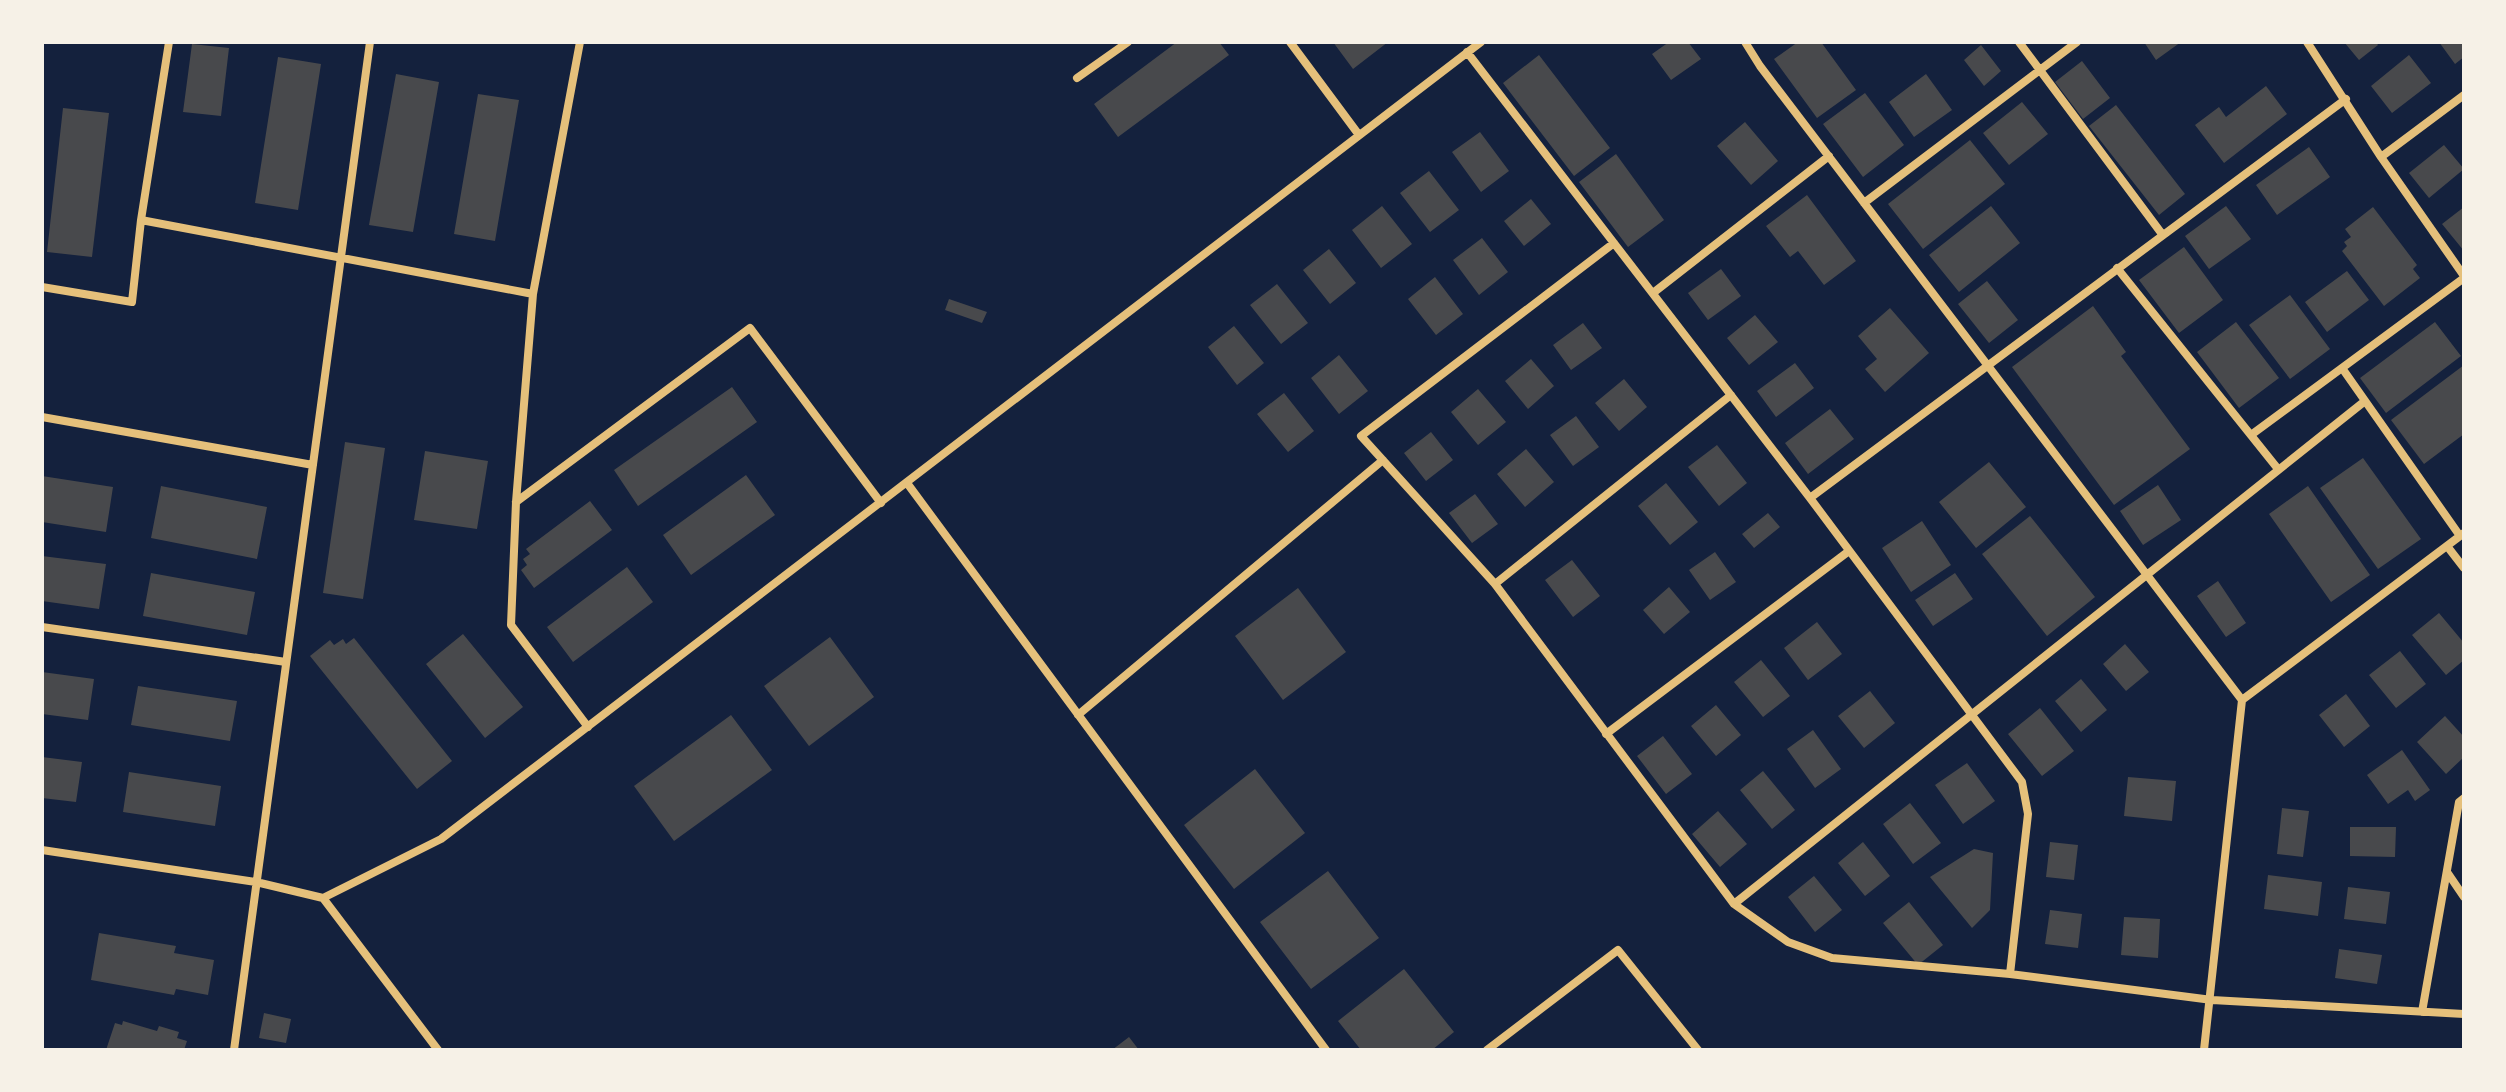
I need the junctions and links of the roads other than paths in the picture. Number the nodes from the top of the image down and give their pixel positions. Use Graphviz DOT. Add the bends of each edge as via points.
graph roads {
  1 [pos="169,42"];
  2 [pos="370,42"];
  3 [pos="580,42"];
  4 [pos="1128,42"];
  5 [pos="1290,42"];
  6 [pos="1481,42"];
  7 [pos="1745,42"];
  8 [pos="2019,42"];
  9 [pos="2077,42"];
  10 [pos="2307,42"];
  11 [pos="1467,52"];
  12 [pos="2040,70"];
  13 [pos="1077,78"];
  14 [pos="2464,95"];
  15 [pos="2346,99"];
  16 [pos="1359,135"];
  17 [pos="1829,156"];
  18 [pos="2381,157"];
  19 [pos="1864,203"];
  20 [pos="141,220"];
  21 [pos="2162,234"];
  22 [pos="1614,243"];
  23 [pos="341,259"];
  24 [pos="2117,268"];
  25 [pos="2464,277"];
  26 [pos="42,287"];
  27 [pos="1653,293"];
  28 [pos="533,294"];
  29 [pos="1987,365"];
  30 [pos="2342,368"];
  31 [pos="1731,395"];
  32 [pos="2365,401"];
  33 [pos="42,417"];
  34 [pos="2251,435"];
  35 [pos="1383,460"];
  36 [pos="313,465"];
  37 [pos="2278,469"];
  38 [pos="907,483"];
  39 [pos="1810,498"];
  40 [pos="516,502"];
  41 [pos="881,503"];
  42 [pos="2462,534"];
  43 [pos="2447,546"];
  44 [pos="1849,551"];
  45 [pos="2464,568"];
  46 [pos="2147,574"];
  47 [pos="1495,584"];
  48 [pos="42,627"];
  49 [pos="286,662"];
  50 [pos="2242,700"];
  51 [pos="1972,714"];
  52 [pos="1078,715"];
  53 [pos="588,727"];
  54 [pos="1606,734"];
  55 [pos="2464,798"];
  56 [pos="42,850"];
  57 [pos="2447,872"];
  58 [pos="256,882"];
  59 [pos="2464,897"];
  60 [pos="323,898"];
  61 [pos="1734,904"];
  62 [pos="2010,974"];
  63 [pos="2212,1000"];
  64 [pos="2422,1012"];
  65 [pos="2464,1014"];
  66 [pos="234,1050"];
  67 [pos="438,1050"];
  68 [pos="1326,1050"];
  69 [pos="1487,1050"];
  70 [pos="1698,1050"];
  71 [pos="2204,1050"];
  1 -- 20 [label="street"];
  2 -- 23 [label="street"];
  3 -- 28 [label="street"];
  4 -- 13 [label="street"];
  5 -- 16 [label="street"];
  6 -- 11 [label="street"];
  7 -- 17 [label="street"];
  8 -- 12 [label="street"];
  9 -- 12 [label="street"];
  10 -- 15 [label="street"];
  11 -- 16 [label="street"];
  11 -- 22 [label="street"];
  12 -- 19 [label="street"];
  12 -- 21 [label="street"];
  14 -- 18 [label="street"];
  15 -- 18 [label="street"];
  15 -- 21 [label="street"];
  16 -- 38 [label="street"];
  17 -- 19 [label="street"];
  17 -- 27 [label="street"];
  18 -- 25 [label="street"];
  19 -- 29 [label="street"];
  20 -- 23 [label="street"];
  20 -- 26 [label="street" via="132,302"];
  21 -- 24 [label="street"];
  22 -- 27 [label="street"];
  22 -- 35 [label="street" via="1361,436"];
  23 -- 28 [label="street"];
  23 -- 36 [label="street"];
  24 -- 29 [label="street"];
  24 -- 34 [label="street"];
  25 -- 30 [label="street"];
  27 -- 31 [label="street"];
  28 -- 40 [label="street"];
  29 -- 39 [label="street"];
  29 -- 46 [label="street"];
  30 -- 32 [label="street"];
  30 -- 34 [label="street"];
  31 -- 39 [label="street"];
  31 -- 47 [label="street"];
  32 -- 37 [label="street"];
  32 -- 42 [label="street"];
  33 -- 36 [label="street"];
  34 -- 37 [label="street"];
  35 -- 47 [label="street"];
  35 -- 52 [label="street"];
  36 -- 49 [label="street"];
  37 -- 46 [label="street"];
  38 -- 41 [label="street"];
  38 -- 52 [label="street"];
  39 -- 44 [label="street"];
  40 -- 41 [label="street" via="750,328"];
  40 -- 53 [label="street" via="511,625"];
  41 -- 53 [label="street"];
  42 -- 43 [label="street"];
  43 -- 45 [label="street"];
  43 -- 50 [label="street"];
  44 -- 51 [label="street"];
  44 -- 54 [label="street"];
  46 -- 50 [label="street"];
  46 -- 51 [label="street"];
  47 -- 54 [label="street"];
  48 -- 49 [label="street"];
  49 -- 58 [label="street"];
  50 -- 63 [label="street"];
  51 -- 61 [label="street"];
  51 -- 62 [label="street" via="2022,782 2028,814"];
  52 -- 68 [label="street"];
  53 -- 60 [label="street" via="441,839"];
  54 -- 61 [label="street"];
  55 -- 57 [label="street"];
  56 -- 58 [label="street"];
  57 -- 59 [label="street"];
  57 -- 64 [label="street"];
  58 -- 60 [label="street"];
  58 -- 66 [label="street"];
  60 -- 67 [label="street"];
  61 -- 62 [label="street" via="1788,942 1832,958"];
  62 -- 63 [label="street"];
  63 -- 64 [label="street"];
  63 -- 71 [label="street"];
  64 -- 65 [label="street"];
  69 -- 70 [label="street" via="1618,950"];
}
